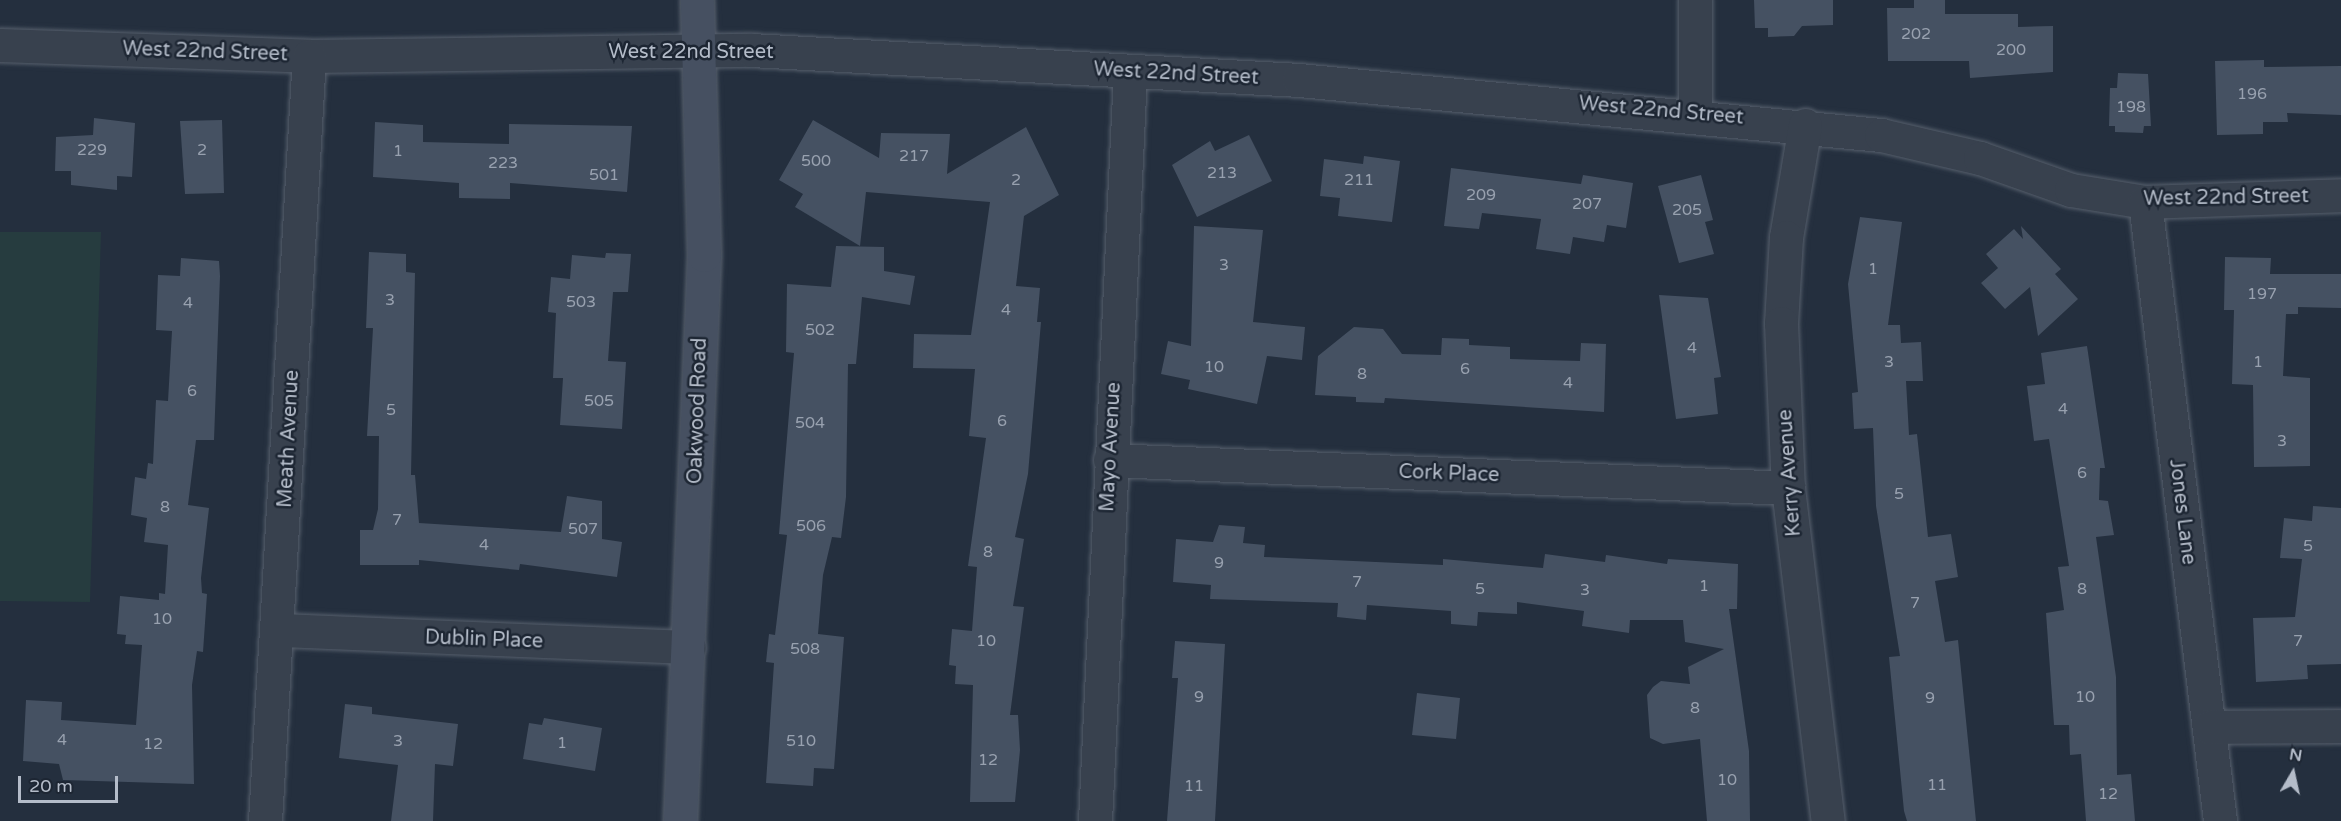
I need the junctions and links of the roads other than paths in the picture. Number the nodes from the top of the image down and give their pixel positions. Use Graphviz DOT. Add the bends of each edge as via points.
graph roads {
  1 [pos="697,0"];
  2 [pos="1695,0"];
  3 [pos="0,45"];
  4 [pos="699,49"];
  5 [pos="309,56"];
  6 [pos="1130,72"];
  7 [pos="1695,113"];
  8 [pos="1806,124"];
  9 [pos="2341,195"];
  10 [pos="2145,202"];
  11 [pos="1110,460"];
  12 [pos="1788,488"];
  13 [pos="280,630"];
  14 [pos="689,647"];
  15 [pos="2341,726"];
  16 [pos="2209,727"];
  17 [pos="265,821"];
  18 [pos="680,821"];
  19 [pos="1095,821"];
  20 [pos="1827,821"];
  21 [pos="2220,821"];
  1 -- 4 [label="main road, Oakwood Road"];
  2 -- 7 [label="street"];
  3 -- 5 [label="street, West 22nd Street"];
  4 -- 5 [label="street, West 22nd Street"];
  4 -- 6 [label="street, West 22nd Street"];
  4 -- 14 [label="main road, Oakwood Road" via="704,255"];
  5 -- 13 [label="street, Meath Avenue"];
  6 -- 7 [label="street, West 22nd Street" via="1299,80"];
  6 -- 11 [label="street, Mayo Avenue"];
  7 -- 8 [label="street, West 22nd Street"];
  8 -- 10 [label="street, West 22nd Street" via="1881,135 1980,158 2071,190"];
  8 -- 12 [label="street, Kerry Avenue" via="1786,237 1782,302"];
  9 -- 10 [label="street, West 22nd Street"];
  10 -- 16 [label="street, Jones Lane"];
  11 -- 12 [label="street, Cork Place"];
  11 -- 19 [label="street, Mayo Avenue"];
  12 -- 20 [label="street, Kerry Avenue"];
  13 -- 14 [label="street, Dublin Place"];
  13 -- 17 [label="street, Meath Avenue"];
  14 -- 18 [label="main road, Oakwood Road"];
  15 -- 16 [label="street"];
  16 -- 21 [label="street, Jones Lane"];
}
